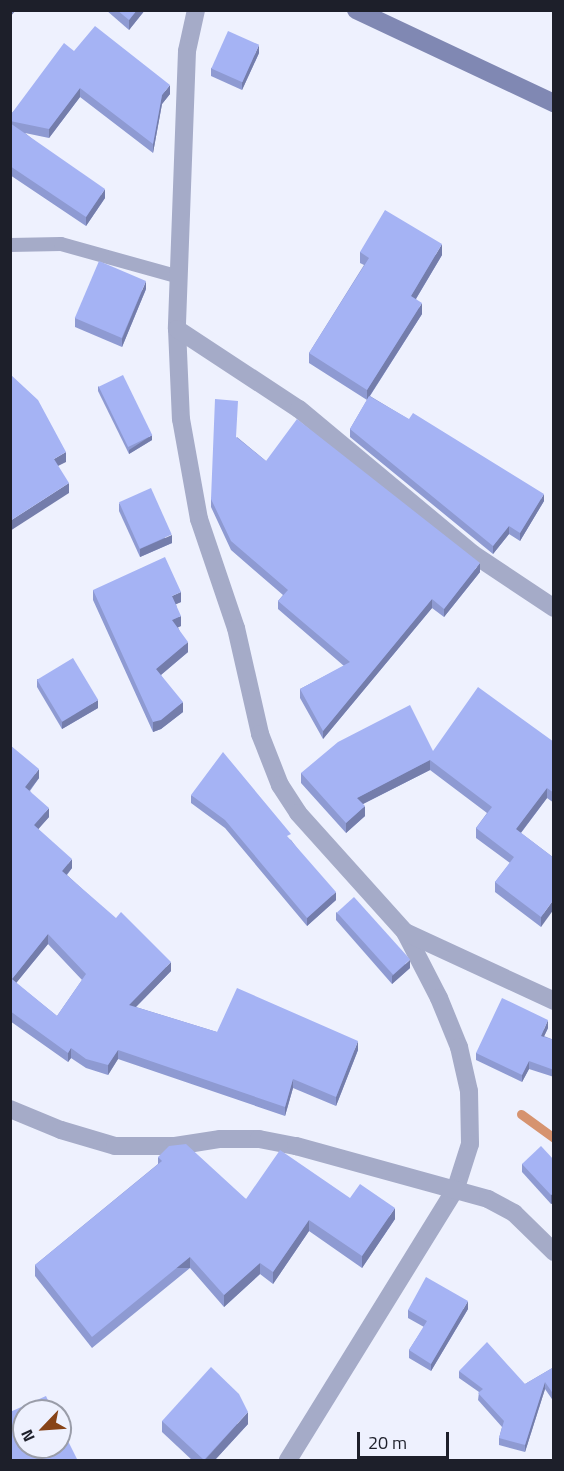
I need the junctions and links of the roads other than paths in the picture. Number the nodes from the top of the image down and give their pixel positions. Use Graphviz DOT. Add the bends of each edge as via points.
graph roads {
  1 [pos="196,10"];
  2 [pos="356,10"];
  3 [pos="384,17"];
  4 [pos="554,103"];
  5 [pos="10,244"];
  6 [pos="179,277"];
  7 [pos="177,329"];
  8 [pos="554,608"];
  9 [pos="405,932"];
  10 [pos="554,1001"];
  11 [pos="10,1109"];
  12 [pos="456,1188"];
  13 [pos="554,1252"];
  14 [pos="288,1461"];
  1 -- 6 [label="street" via="188,51"];
  2 -- 3 [label="street"];
  3 -- 4 [label="street"];
  5 -- 6 [label="lane" via="61,244"];
  6 -- 7 [label="street"];
  7 -- 8 [label="street" via="299,409 455,540"];
  7 -- 9 [label="street" via="181,419 199,519 236,628 264,744 280,785 298,813"];
  9 -- 10 [label="street"];
  9 -- 12 [label="street" via="455,1037 469,1091 470,1144"];
  11 -- 12 [label="street" via="115,1146 259,1139"];
  12 -- 13 [label="street" via="514,1213"];
  12 -- 14 [label="street"];
}
